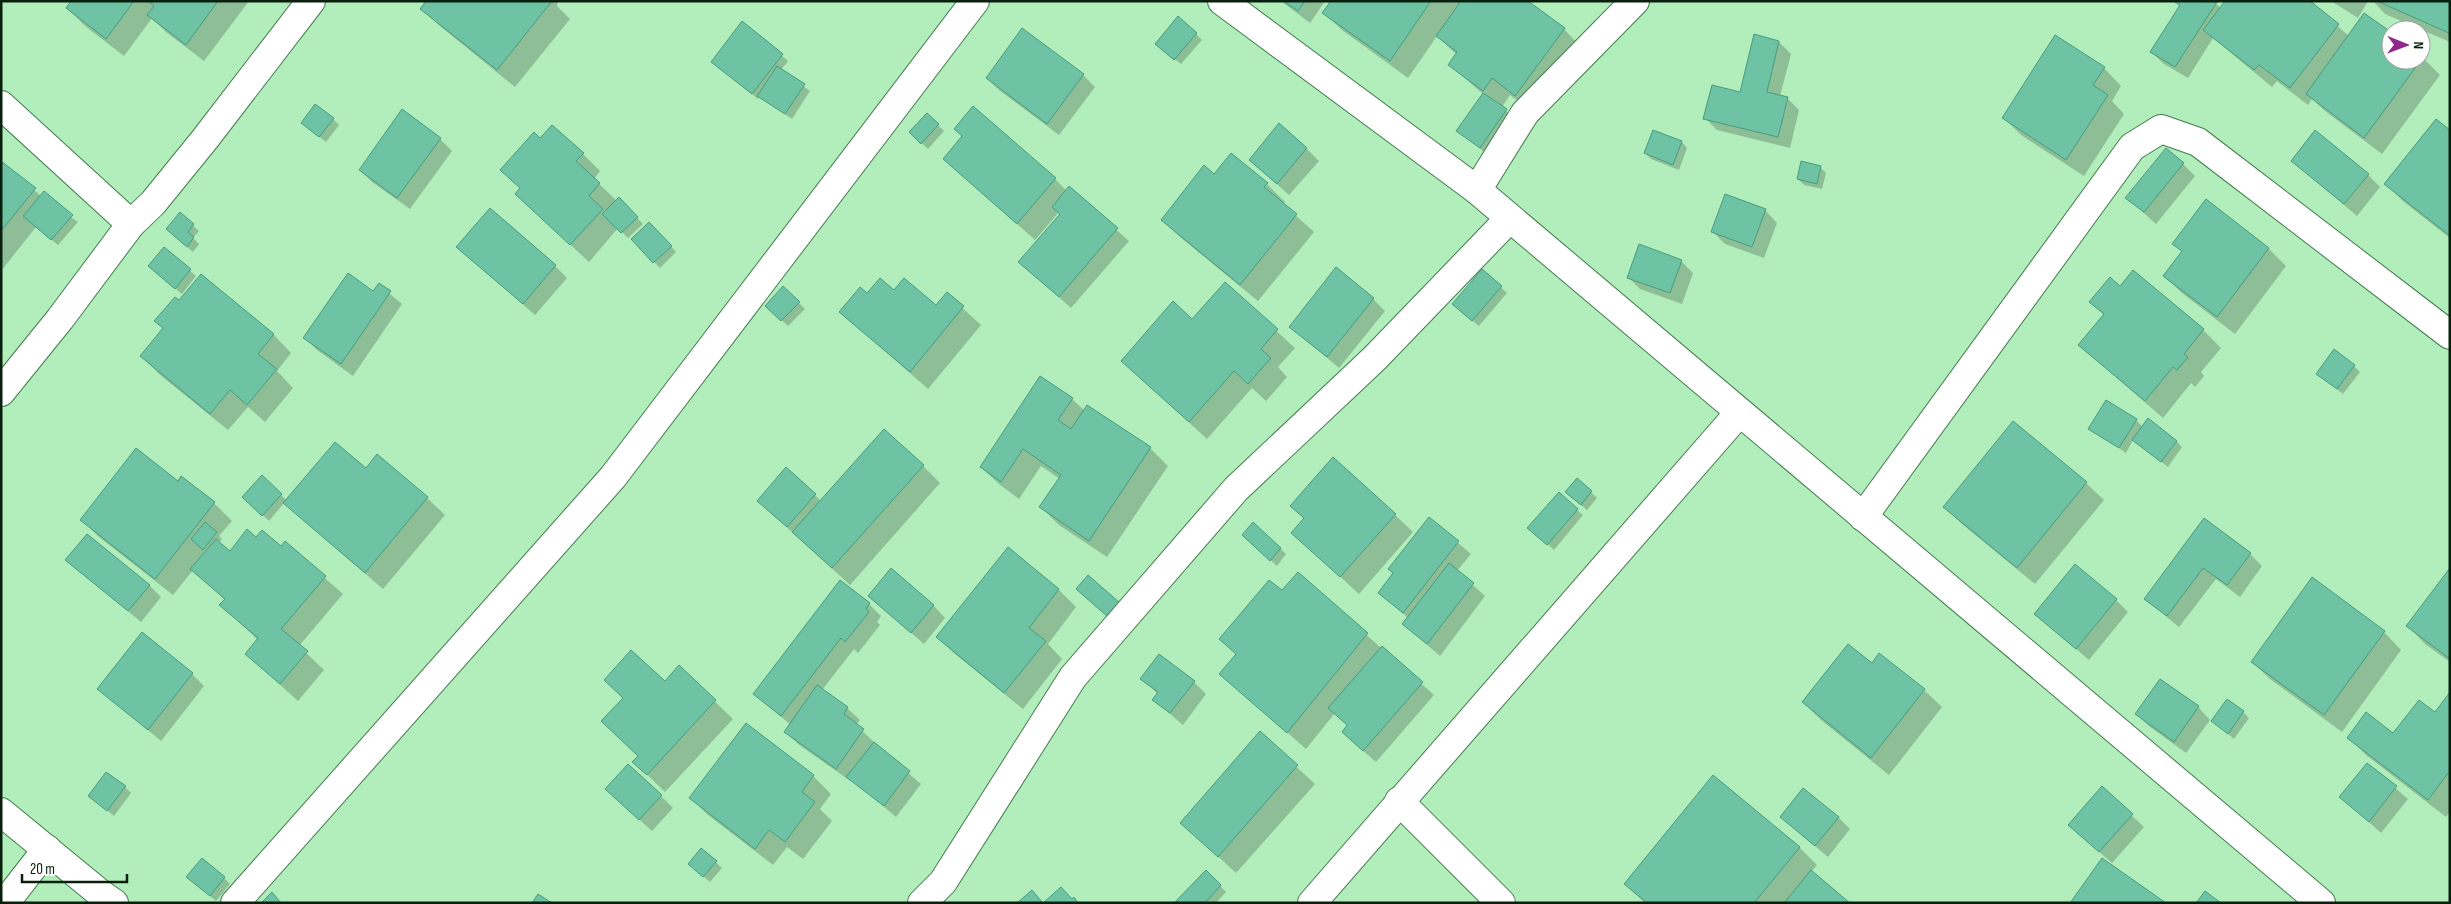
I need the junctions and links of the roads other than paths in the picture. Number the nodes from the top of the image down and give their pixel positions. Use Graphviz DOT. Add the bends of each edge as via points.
graph roads {
  1 [pos="311,1"];
  2 [pos="975,1"];
  3 [pos="1222,1"];
  4 [pos="1635,1"];
  5 [pos="1,105"];
  6 [pos="1477,190"];
  7 [pos="1509,219"];
  8 [pos="131,224"];
  9 [pos="2450,334"];
  10 [pos="1,392"];
  11 [pos="1739,413"];
  12 [pos="1863,517"];
  13 [pos="1399,801"];
  14 [pos="1,812"];
  15 [pos="46,850"];
  16 [pos="5,903"];
  17 [pos="114,903"];
  18 [pos="235,903"];
  19 [pos="922,903"];
  20 [pos="1312,903"];
  21 [pos="1502,903"];
  22 [pos="2321,903"];
  1 -- 8 [label="street" via="153,203"];
  2 -- 18 [label="street" via="613,477"];
  3 -- 6 [label="street"];
  4 -- 6 [label="street" via="1525,113"];
  5 -- 8 [label="street"];
  6 -- 7 [label="street"];
  7 -- 11 [label="street"];
  7 -- 19 [label="street" via="1375,358 1236,490 1074,677 943,882"];
  8 -- 10 [label="street"];
  9 -- 12 [label="street" via="2198,142 2161,129 2132,147"];
  11 -- 12 [label="street"];
  11 -- 13 [label="street"];
  12 -- 22 [label="street"];
  13 -- 20 [label="street"];
  13 -- 21 [label="street"];
  14 -- 15 [label="street"];
  15 -- 16 [label="street"];
  15 -- 17 [label="street"];
}
